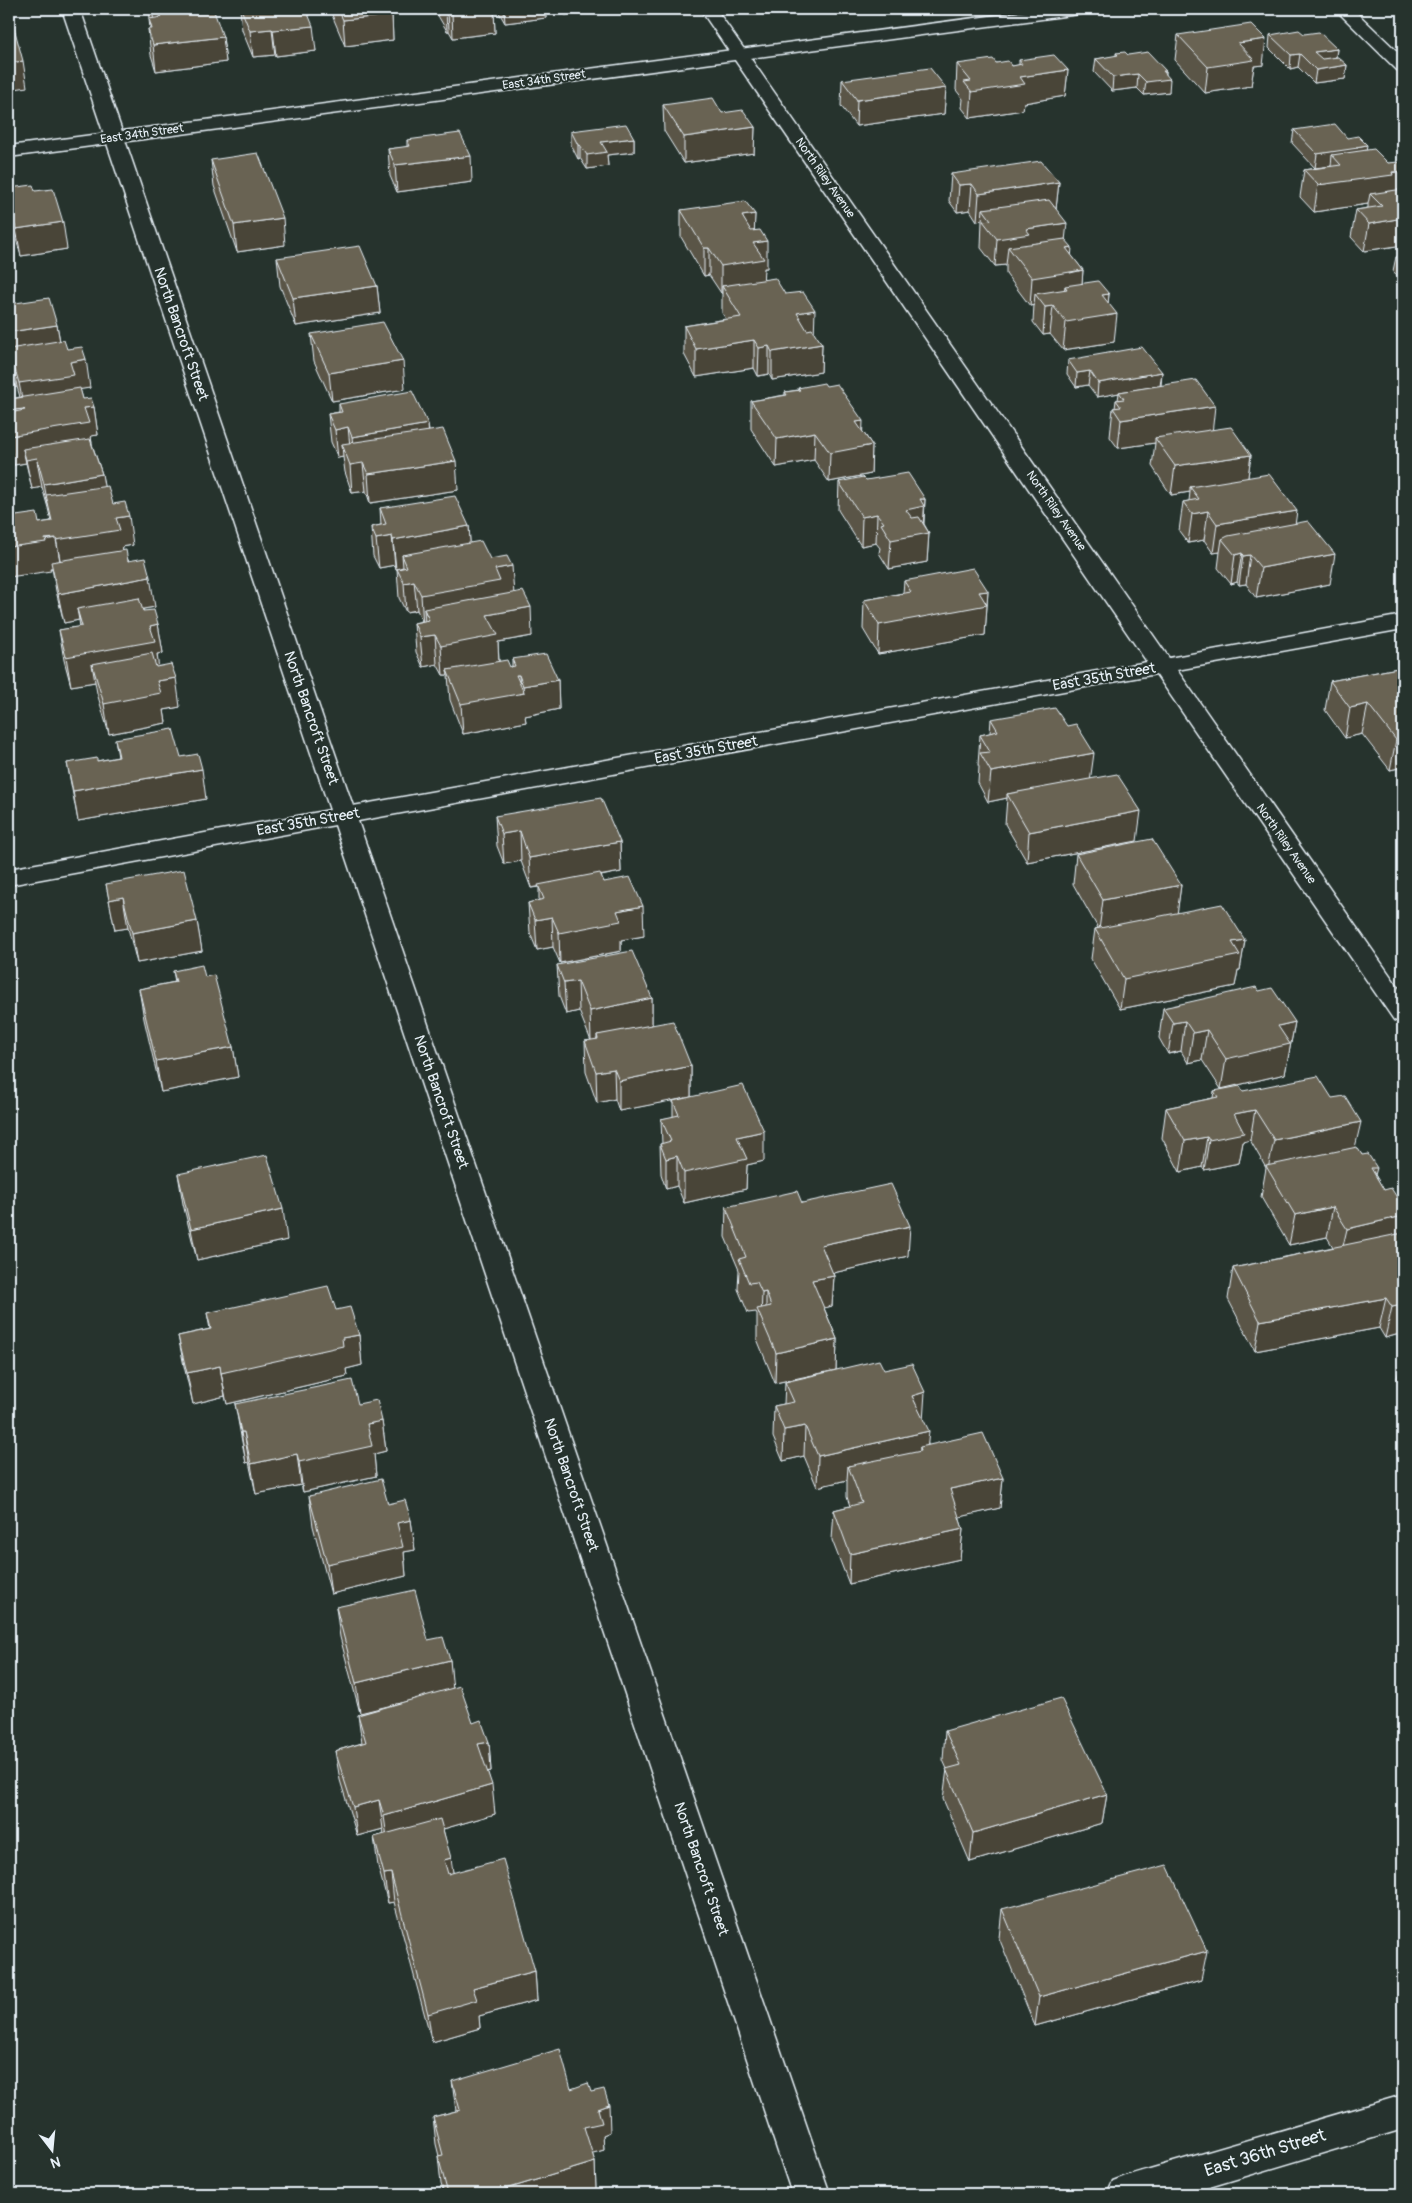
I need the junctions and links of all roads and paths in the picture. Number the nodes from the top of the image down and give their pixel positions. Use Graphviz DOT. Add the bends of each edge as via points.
graph roads {
  1 [pos="71,9"];
  2 [pos="708,9"];
  3 [pos="1079,9"];
  4 [pos="1343,9"];
  5 [pos="739,53"];
  6 [pos="1403,66"];
  7 [pos="115,138"];
  8 [pos="9,152"];
  9 [pos="1403,622"];
  10 [pos="1163,666"];
  11 [pos="344,816"];
  12 [pos="9,877"];
  13 [pos="1403,1014"];
  14 [pos="1403,2112"];
  15 [pos="812,2194"];
  16 [pos="1126,2194"];
  1 -- 7 [label="street, North Bancroft Street"];
  2 -- 5 [label="street, North Riley Avenue"];
  3 -- 5 [label="street, East 34th Street"];
  4 -- 6 [label="street"];
  5 -- 7 [label="street, East 34th Street"];
  5 -- 10 [label="street, North Riley Avenue"];
  7 -- 8 [label="street, East 34th Street"];
  7 -- 11 [label="street, North Bancroft Street"];
  9 -- 10 [label="street, East 35th Street"];
  10 -- 11 [label="street, East 35th Street"];
  10 -- 13 [label="street, North Riley Avenue"];
  11 -- 12 [label="street, East 35th Street"];
  11 -- 15 [label="street, North Bancroft Street"];
  14 -- 16 [label="street, East 36th Street"];
}
